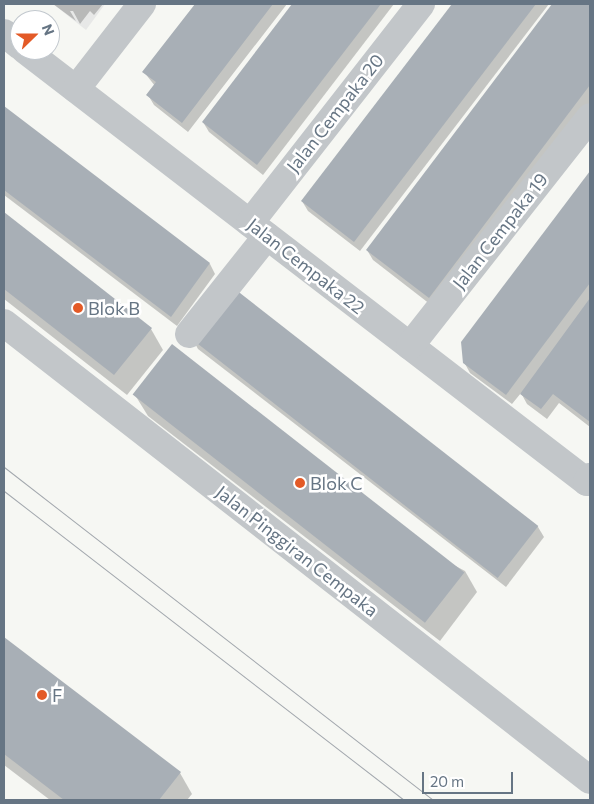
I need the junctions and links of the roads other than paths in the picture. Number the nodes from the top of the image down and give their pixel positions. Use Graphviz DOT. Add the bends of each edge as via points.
graph roads {
  1 [pos="142,4"];
  2 [pos="421,4"];
  3 [pos="38,60"];
  4 [pos="76,89"];
  5 [pos="590,117"];
  6 [pos="259,230"];
  7 [pos="4,324"];
  8 [pos="189,334"];
  9 [pos="410,346"];
  10 [pos="588,479"];
  11 [pos="590,780"];
  1 -- 4 [label="street"];
  2 -- 6 [label="street, Jalan Cempaka 20"];
  3 -- 4 [label="street, Jalan Cempaka 22"];
  4 -- 6 [label="street, Jalan Cempaka 22"];
  5 -- 9 [label="street, Jalan Cempaka 19"];
  6 -- 8 [label="street, Jalan Cempaka 20"];
  6 -- 9 [label="street, Jalan Cempaka 22"];
  7 -- 11 [label="street, Jalan Pinggiran Cempaka"];
  9 -- 10 [label="street, Jalan Cempaka 22"];
}
